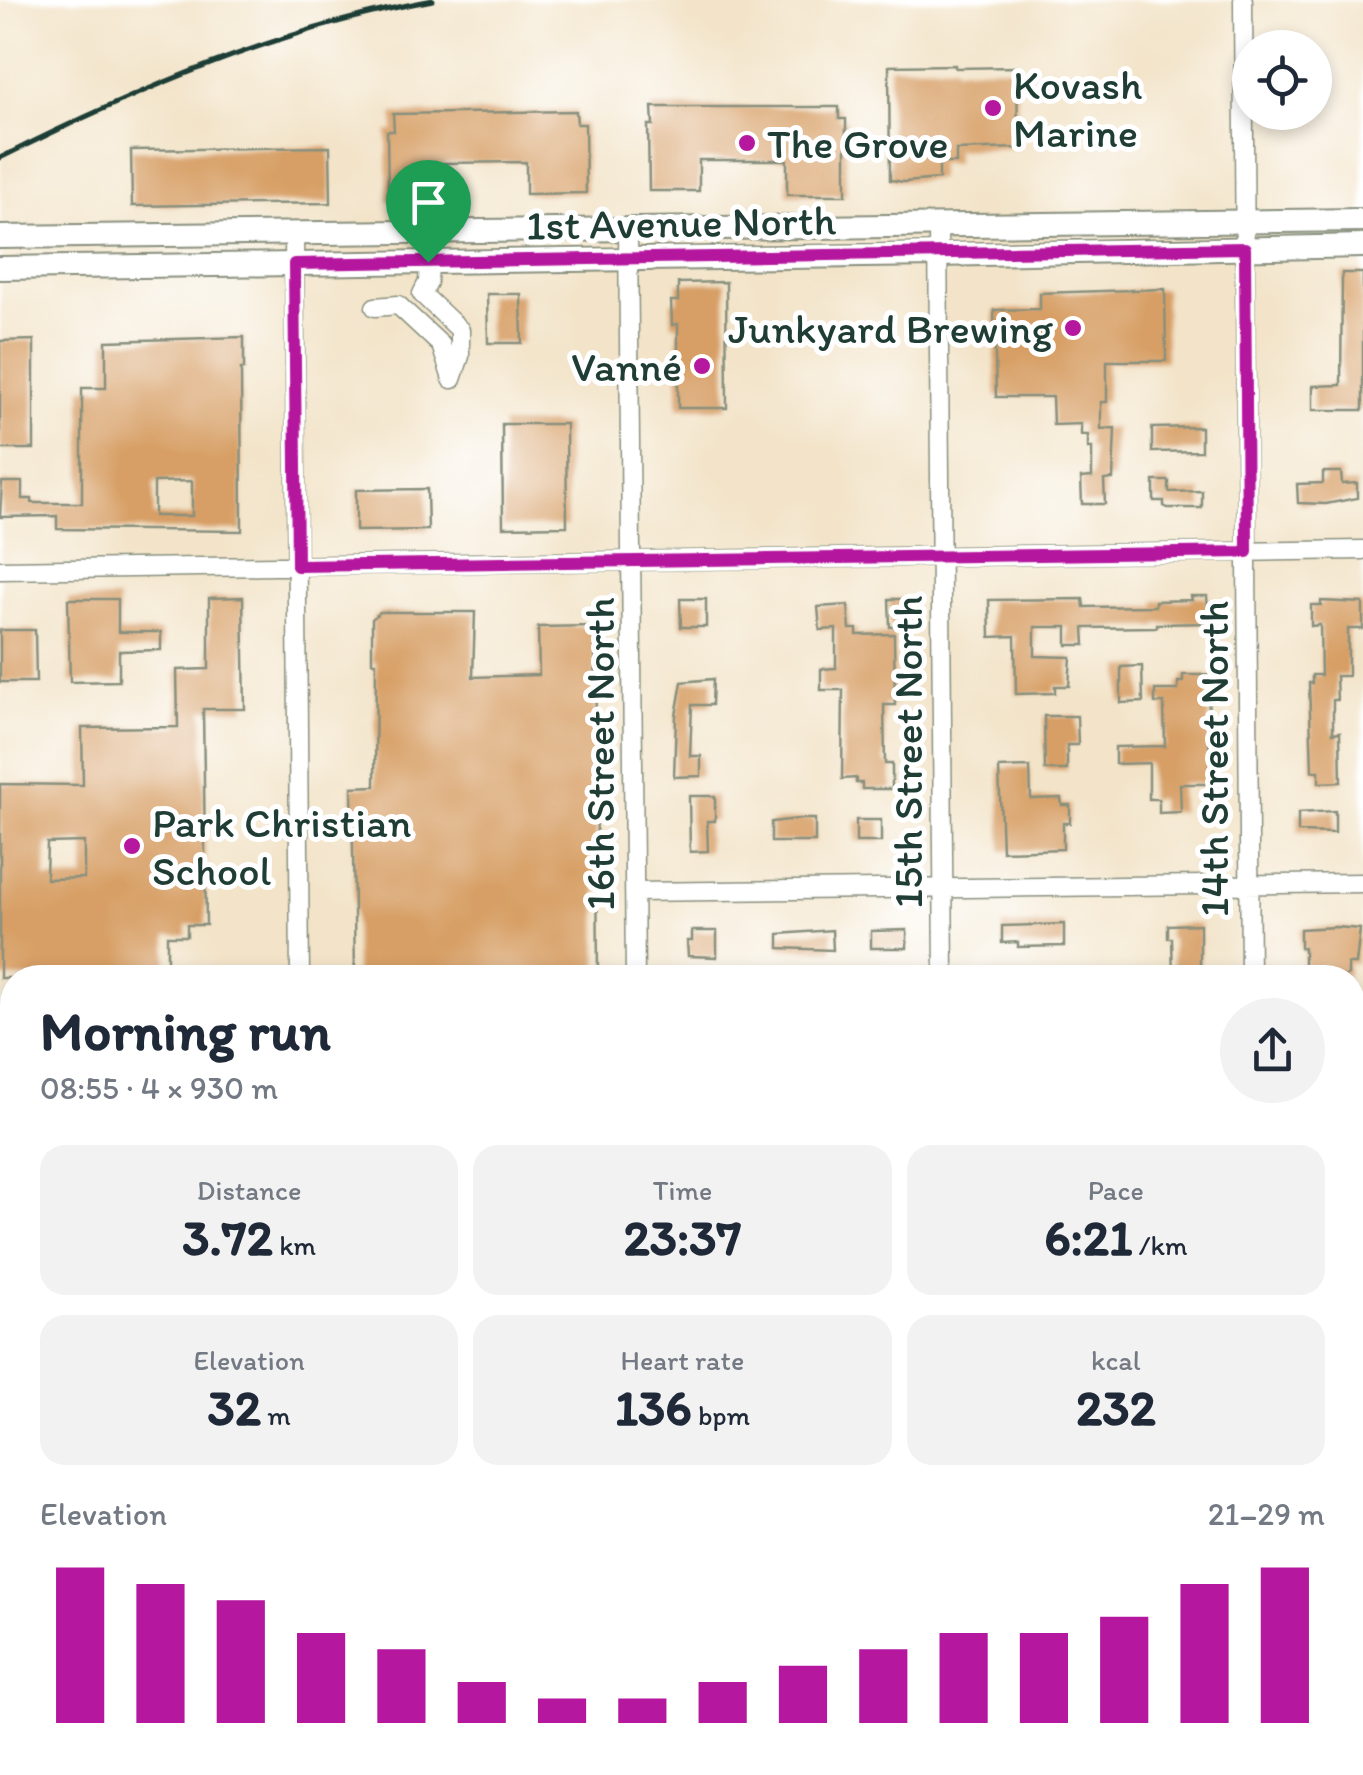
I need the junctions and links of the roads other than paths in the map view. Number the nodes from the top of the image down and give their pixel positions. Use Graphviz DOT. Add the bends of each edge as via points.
graph roads {
  1 [pos="1242,0"];
  2 [pos="1363,220"];
  3 [pos="1245,222"];
  4 [pos="938,225"];
  5 [pos="628,229"];
  6 [pos="294,234"];
  7 [pos="0,237"];
  8 [pos="1363,246"];
  9 [pos="1245,248"];
  10 [pos="938,256"];
  11 [pos="630,260"];
  12 [pos="428,262"];
  13 [pos="294,264"];
  14 [pos="0,268"];
  15 [pos="375,307"];
  16 [pos="1363,550"];
  17 [pos="1247,552"];
  18 [pos="941,556"];
  19 [pos="632,560"];
  20 [pos="297,566"];
  21 [pos="0,570"];
  22 [pos="1363,883"];
  23 [pos="1249,884"];
  24 [pos="943,888"];
  25 [pos="635,892"];
  26 [pos="300,965"];
  27 [pos="636,965"];
  28 [pos="944,965"];
  29 [pos="1250,965"];
  1 -- 3 [label="street, 14th Street North"];
  2 -- 3 [label="main road, 1st Avenue North"];
  3 -- 4 [label="main road, 1st Avenue North"];
  3 -- 9 [label="street, 14th Street North"];
  4 -- 5 [label="main road, 1st Avenue North"];
  4 -- 10 [label="street, 15th Street North"];
  5 -- 6 [label="main road, 1st Avenue North"];
  5 -- 11 [label="street, 16th Street North"];
  6 -- 7 [label="main road, 1st Avenue North"];
  6 -- 13 [label="street"];
  8 -- 9 [label="main road, 1st Avenue North"];
  9 -- 10 [label="main road, 1st Avenue North"];
  9 -- 17 [label="street, 14th Street North"];
  10 -- 11 [label="main road, 1st Avenue North"];
  10 -- 18 [label="street, 15th Street North"];
  11 -- 12 [label="main road, 1st Avenue North"];
  11 -- 19 [label="street, 16th Street North"];
  12 -- 13 [label="main road, 1st Avenue North"];
  12 -- 15 [label="street" via="422,294 460,330 452,379 441,345 398,306"];
  13 -- 14 [label="main road, 1st Avenue North"];
  13 -- 20 [label="street"];
  16 -- 17 [label="street"];
  17 -- 18 [label="street"];
  17 -- 23 [label="street, 14th Street North"];
  18 -- 19 [label="street"];
  18 -- 24 [label="street, 15th Street North"];
  19 -- 20 [label="street"];
  19 -- 25 [label="street, 16th Street North"];
  20 -- 21 [label="street"];
  20 -- 26 [label="street"];
  22 -- 23 [label="street"];
  23 -- 24 [label="street"];
  23 -- 29 [label="street, 14th Street North"];
  24 -- 25 [label="street"];
  24 -- 28 [label="street, 15th Street North"];
  25 -- 27 [label="street, 16th Street North"];
}
